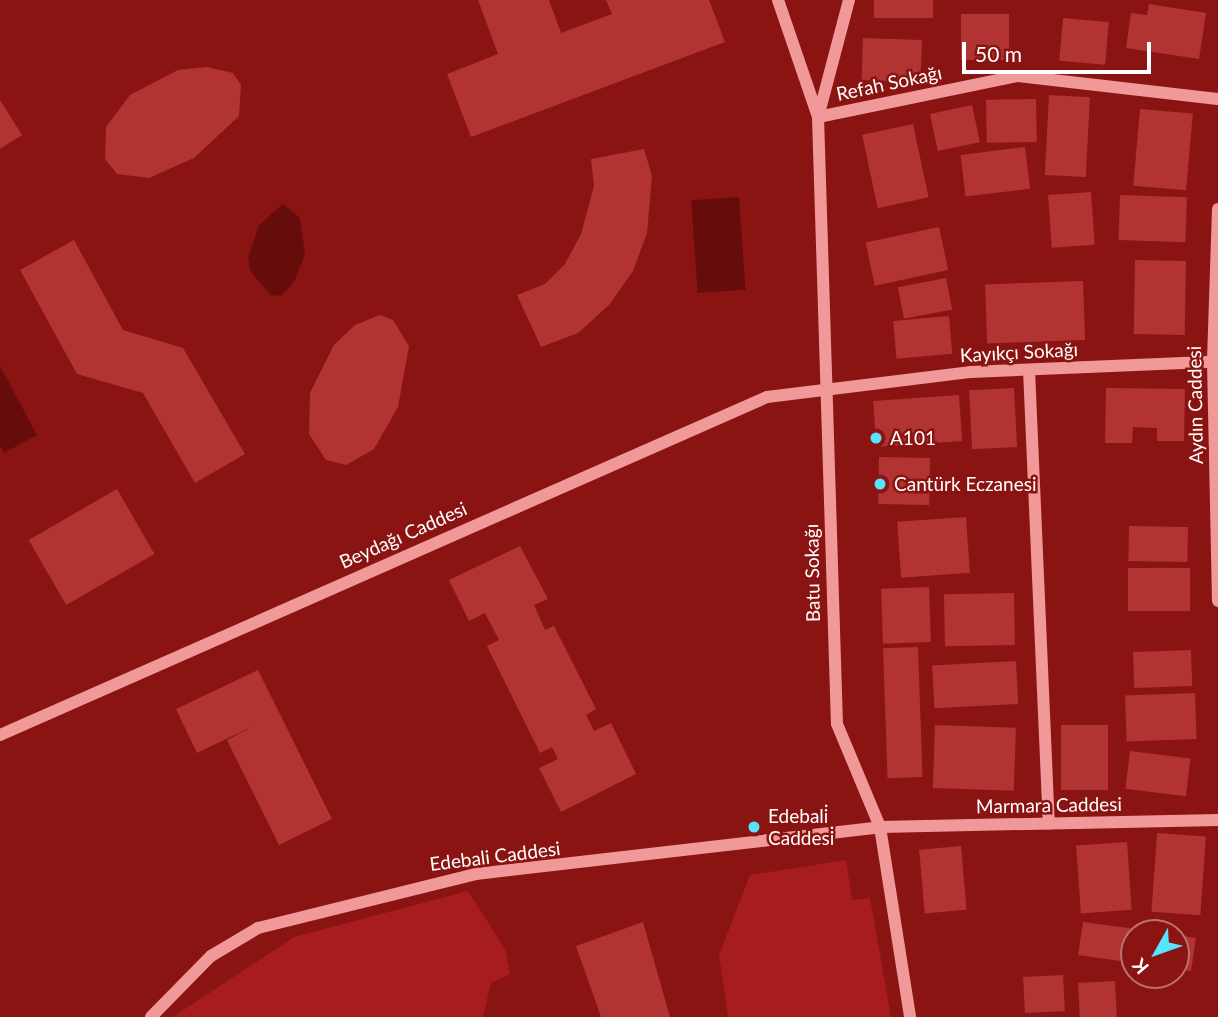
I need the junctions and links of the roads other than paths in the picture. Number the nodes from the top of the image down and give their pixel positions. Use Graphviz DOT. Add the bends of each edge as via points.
graph roads {
  1 [pos="778,0"];
  2 [pos="849,0"];
  3 [pos="1218,99"];
  4 [pos="818,117"];
  5 [pos="1218,209"];
  6 [pos="1218,216"];
  7 [pos="1213,362"];
  8 [pos="1029,370"];
  9 [pos="827,387"];
  10 [pos="1218,601"];
  11 [pos="0,736"];
  12 [pos="1218,820"];
  13 [pos="1049,824"];
  14 [pos="880,827"];
  15 [pos="151,1017"];
  16 [pos="910,1017"];
  1 -- 4 [label="street, Batu Sokağı"];
  2 -- 4 [label="street, Batu Sokağı"];
  3 -- 4 [label="street, Refah Sokağı" via="1018,76"];
  4 -- 9 [label="street, Batu Sokağı"];
  5 -- 6 [label="street, Aydın Caddesi"];
  6 -- 7 [label="street, Aydın Caddesi"];
  7 -- 8 [label="street, Kayıkçı Sokağı"];
  7 -- 10 [label="street, Aydın Caddesi"];
  8 -- 9 [label="street, Kayıkçı Sokağı"];
  8 -- 13 [label="street"];
  9 -- 11 [label="street, Beydağı Caddesi" via="767,397"];
  9 -- 14 [label="street, Batu Sokağı" via="837,724"];
  12 -- 13 [label="street, Marmara Caddesi"];
  13 -- 14 [label="street, Marmara Caddesi"];
  14 -- 15 [label="street, Edebali Caddesi" via="476,874 299,915 234,939"];
  14 -- 16 [label="street, Batu Sokağı"];
}
